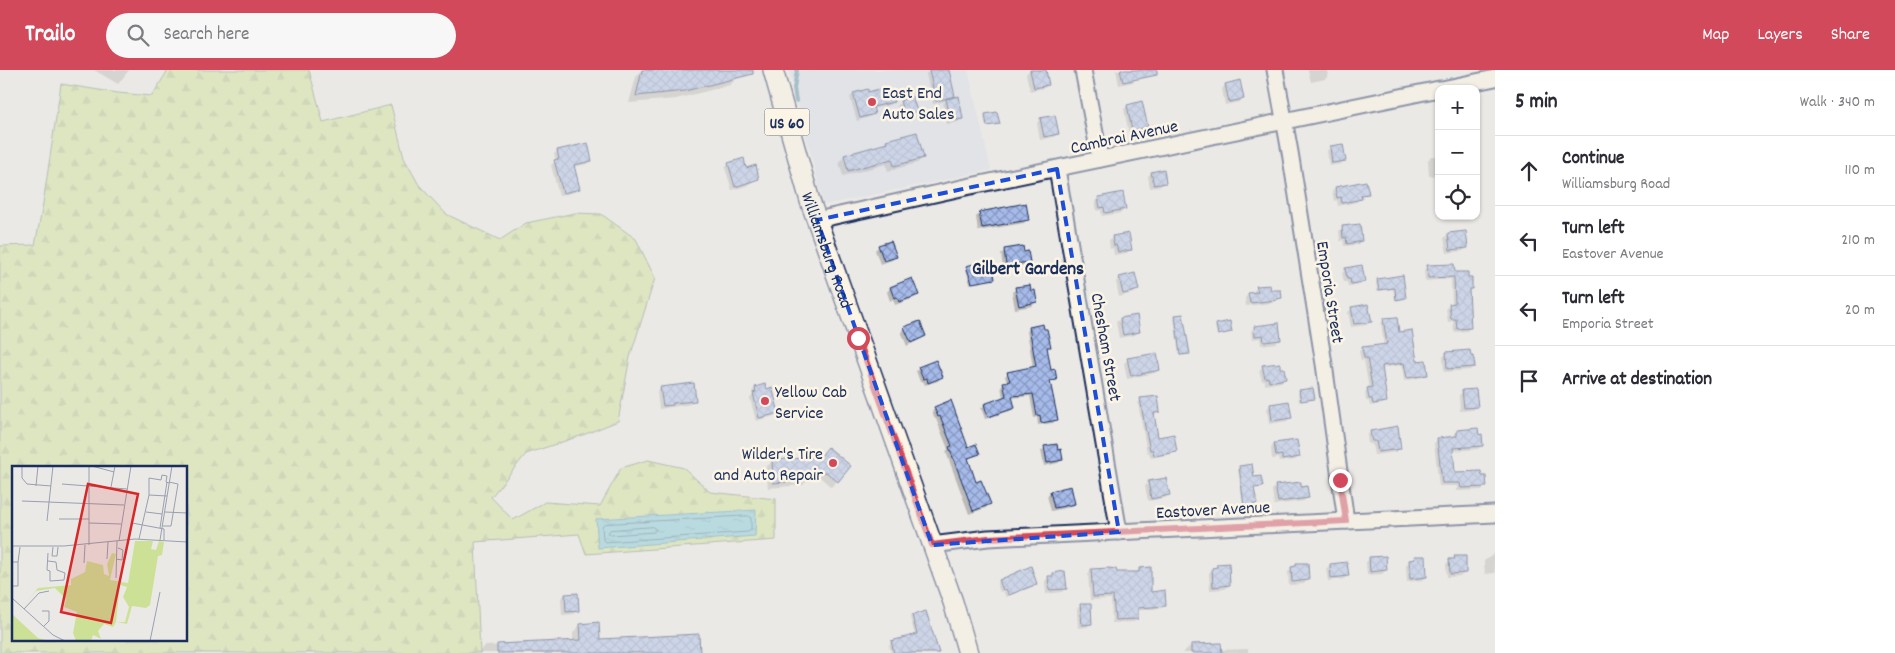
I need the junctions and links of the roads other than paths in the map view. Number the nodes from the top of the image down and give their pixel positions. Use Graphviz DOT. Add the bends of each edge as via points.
graph roads {
  1 [pos="773,70"];
  2 [pos="1083,70"];
  3 [pos="1275,70"];
  4 [pos="1494,80"];
  5 [pos="1464,85"];
  6 [pos="1435,90"];
  7 [pos="1285,122"];
  8 [pos="1100,159"];
  9 [pos="1057,169"];
  10 [pos="817,220"];
  11 [pos="1495,514"];
  12 [pos="1346,521"];
  13 [pos="1119,532"];
  14 [pos="932,545"];
  15 [pos="968,653"];
  1 -- 10 [label="main road, Williamsburg Road / US 60"];
  2 -- 8 [label="street"];
  3 -- 7 [label="street, Emporia Street"];
  4 -- 5 [label="street, Cambrai Avenue"];
  6 -- 7 [label="street, Cambrai Avenue"];
  7 -- 8 [label="street, Cambrai Avenue"];
  7 -- 12 [label="street, Emporia Street"];
  8 -- 9 [label="street, Cambrai Avenue"];
  9 -- 10 [label="street, Cambrai Avenue"];
  9 -- 13 [label="street, Chesham Street"];
  10 -- 14 [label="main road, Williamsburg Road / US 60"];
  11 -- 12 [label="street, Eastover Avenue"];
  12 -- 13 [label="street, Eastover Avenue"];
  13 -- 14 [label="street, Eastover Avenue" via="988,538"];
  14 -- 15 [label="main road, Williamsburg Road / US 60"];
}
